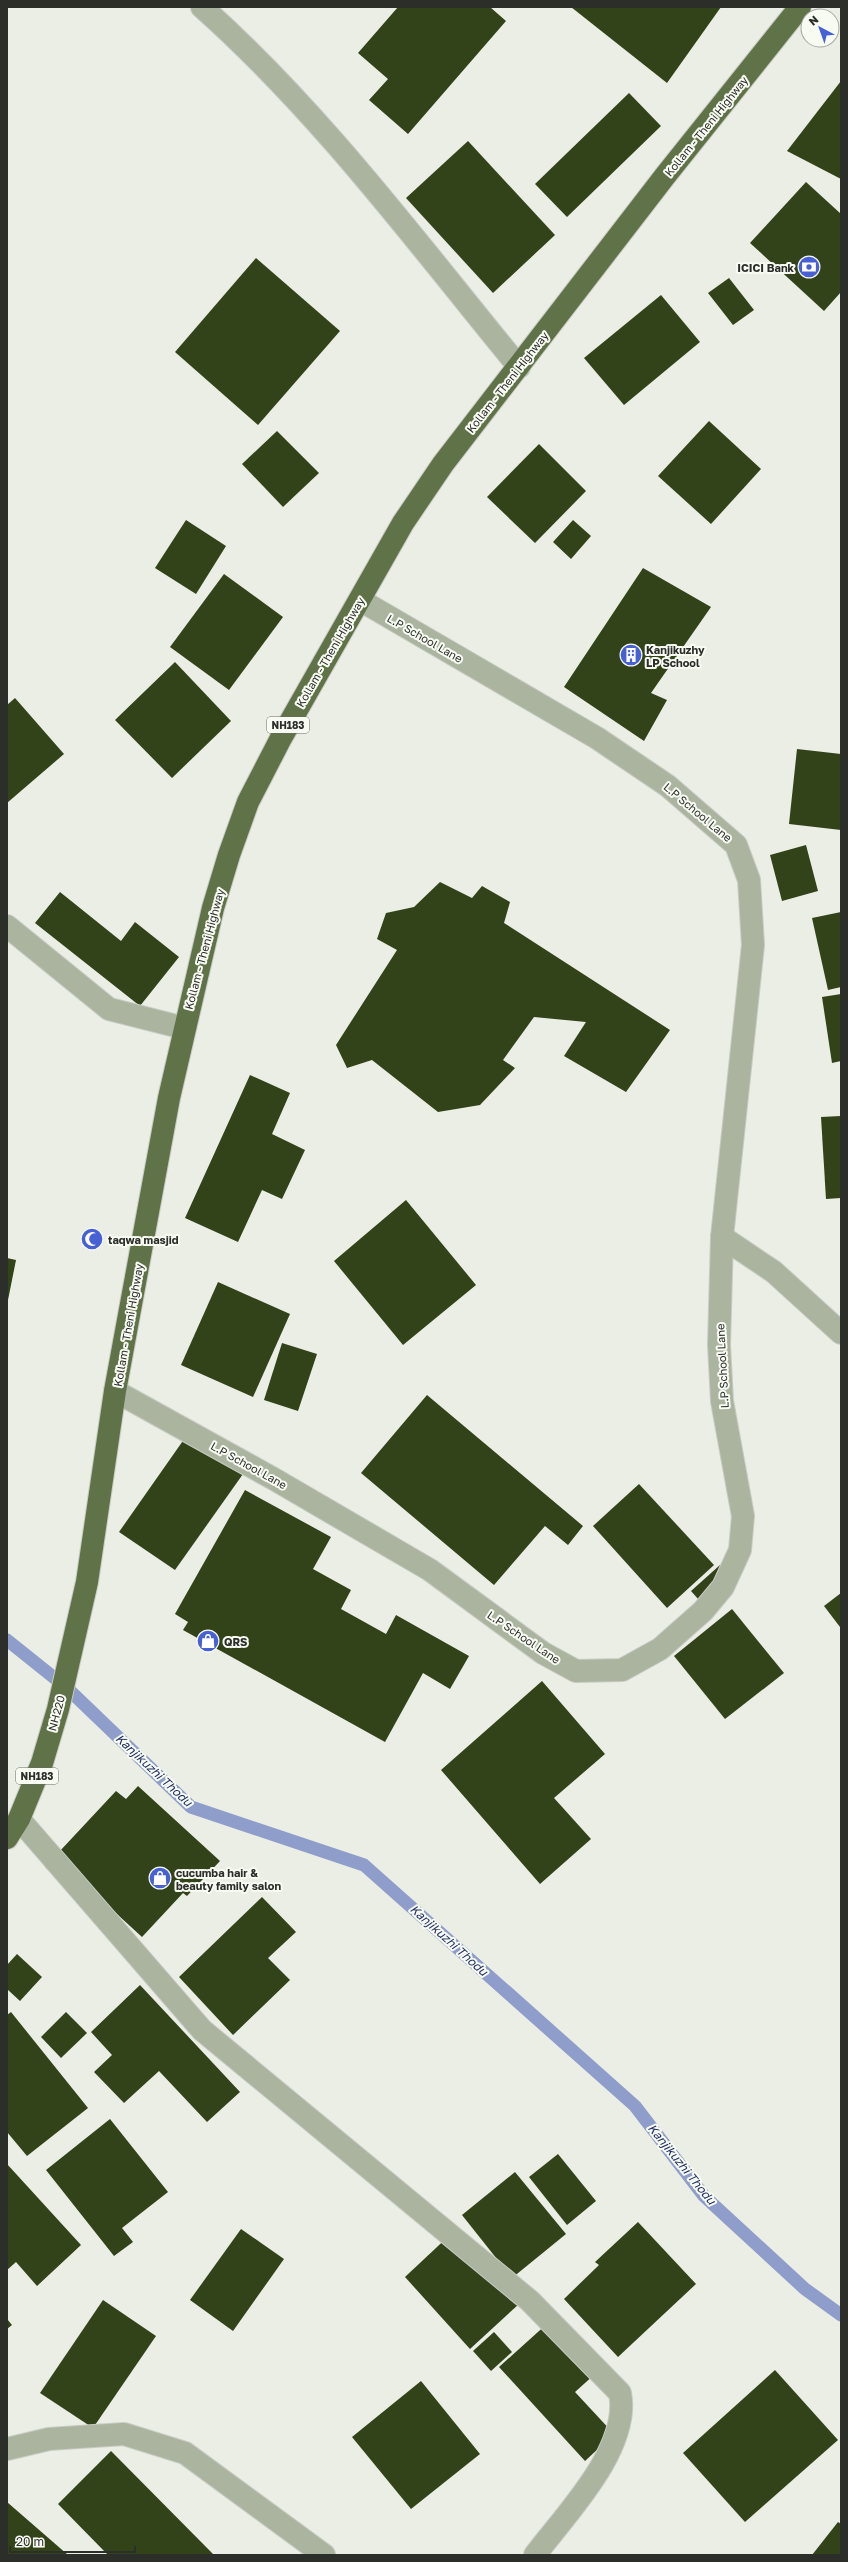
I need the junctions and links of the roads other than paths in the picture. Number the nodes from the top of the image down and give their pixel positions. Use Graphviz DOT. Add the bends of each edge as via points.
graph roads {
  1 [pos="202,7"];
  2 [pos="800,7"];
  3 [pos="519,368"];
  4 [pos="360,600"];
  5 [pos="7,926"];
  6 [pos="184,1028"];
  7 [pos="722,1237"];
  8 [pos="841,1333"];
  9 [pos="115,1392"];
  10 [pos="87,1582"];
  11 [pos="19,1819"];
  12 [pos="7,1838"];
  13 [pos="7,2449"];
  14 [pos="324,2555"];
  15 [pos="535,2555"];
  1 -- 3 [label="street" via="251,51 339,149"];
  2 -- 3 [label="highway, Kollam - Theni Highway / NH183" via="665,176"];
  3 -- 4 [label="highway, Kollam - Theni Highway / NH183" via="443,464 403,523"];
  4 -- 6 [label="highway, Kollam - Theni Highway / NH183" via="281,738 248,802 218,893"];
  4 -- 7 [label="street, L.P School Lane" via="597,738 668,786 736,845 749,880 753,945"];
  5 -- 6 [label="street" via="109,1009"];
  6 -- 9 [label="highway, Kollam - Theni Highway / NH183"];
  7 -- 8 [label="street" via="774,1272"];
  7 -- 9 [label="street, L.P School Lane" via="719,1345 722,1401 743,1516 740,1550 723,1587 703,1611 660,1649 622,1670 576,1671 430,1570 274,1479"];
  9 -- 10 [label="highway, Kollam - Theni Highway / NH183"];
  10 -- 11 [label="highway, NH220 / NH183" via="58,1709 42,1764"];
  11 -- 12 [label="highway, NH220 / NH183"];
  11 -- 15 [label="street" via="202,2030 530,2301 620,2393 620,2425 598,2472"];
  13 -- 14 [label="street" via="49,2439 124,2434 185,2453"];
}
